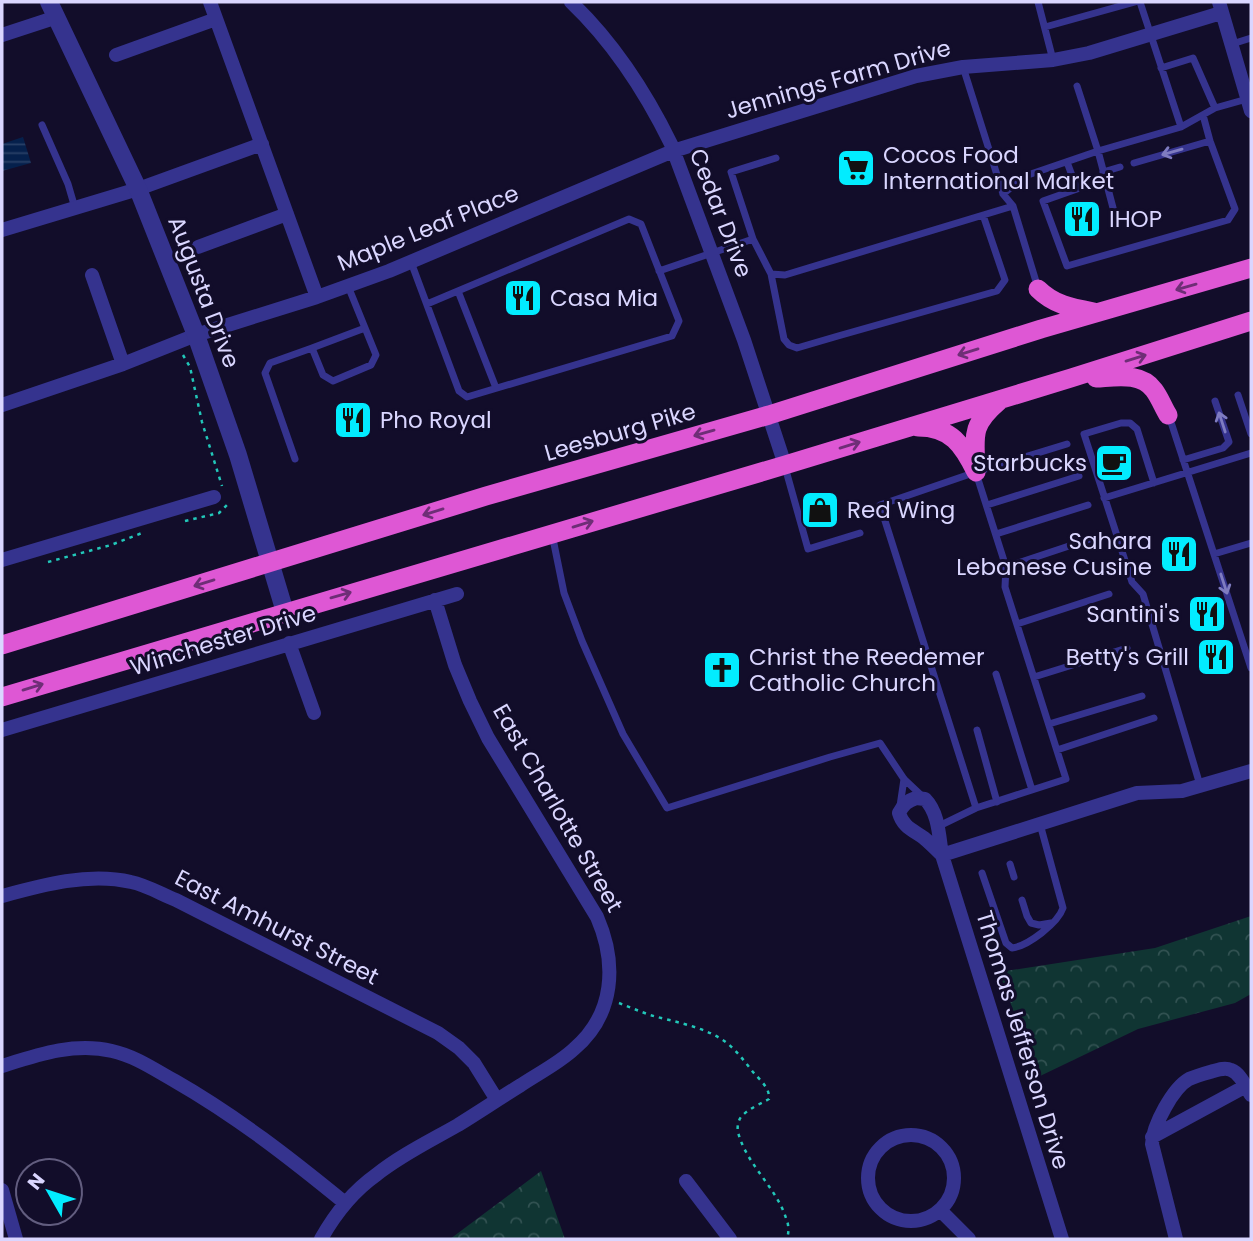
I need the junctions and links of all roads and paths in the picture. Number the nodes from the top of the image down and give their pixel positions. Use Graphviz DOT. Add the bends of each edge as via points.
graph roads {
  1 [pos="210,2"];
  2 [pos="571,2"];
  3 [pos="1038,2"];
  4 [pos="1135,2"];
  5 [pos="1140,2"];
  6 [pos="1220,7"];
  7 [pos="53,10"];
  8 [pos="216,19"];
  9 [pos="1045,27"];
  10 [pos="1151,34"];
  11 [pos="2,35"];
  12 [pos="1251,38"];
  13 [pos="1231,45"];
  14 [pos="116,55"];
  15 [pos="1053,60"];
  16 [pos="963,67"];
  17 [pos="1161,68"];
  18 [pos="1077,86"];
  19 [pos="1249,105"];
  20 [pos="1214,108"];
  21 [pos="1203,115"];
  22 [pos="42,125"];
  23 [pos="1181,127"];
  24 [pos="1210,141"];
  25 [pos="261,144"];
  26 [pos="673,151"];
  27 [pos="1098,151"];
  28 [pos="776,158"];
  29 [pos="1067,162"];
  30 [pos="1134,163"];
  31 [pos="1120,167"];
  32 [pos="1103,172"];
  33 [pos="138,189"];
  34 [pos="1003,194"];
  35 [pos="1013,206"];
  36 [pos="75,208"];
  37 [pos="287,214"];
  38 [pos="983,215"];
  39 [pos="1117,223"];
  40 [pos="2,230"];
  41 [pos="753,240"];
  42 [pos="198,247"];
  43 [pos="713,253"];
  44 [pos="411,262"];
  45 [pos="1251,268"];
  46 [pos="659,271"];
  47 [pos="771,274"];
  48 [pos="92,275"];
  49 [pos="348,286"];
  50 [pos="1038,289"];
  51 [pos="458,291"];
  52 [pos="317,297"];
  53 [pos="427,304"];
  54 [pos="1097,313"];
  55 [pos="1251,321"];
  56 [pos="365,328"];
  57 [pos="1041,329"];
  58 [pos="196,335"];
  59 [pos="1251,335"];
  60 [pos="1185,342"];
  61 [pos="177,343"];
  62 [pos="312,348"];
  63 [pos="123,364"];
  64 [pos="1071,378"];
  65 [pos="496,388"];
  66 [pos="1238,394"];
  67 [pos="1001,399"];
  68 [pos="1215,401"];
  69 [pos="2,405"];
  70 [pos="769,415"];
  71 [pos="1168,415"];
  72 [pos="910,427"];
  73 [pos="1251,434"];
  74 [pos="1067,444"];
  75 [pos="1251,453"];
  76 [pos="295,459"];
  77 [pos="1183,460"];
  78 [pos="785,465"];
  79 [pos="976,472"];
  80 [pos="1187,472"];
  81 [pos="1079,476"];
  82 [pos="1154,483"];
  83 [pos="214,497"];
  84 [pos="1104,498"];
  85 [pos="987,505"];
  86 [pos="1088,505"];
  87 [pos="182,521"];
  88 [pos="145,532"];
  89 [pos="860,533"];
  90 [pos="552,534"];
  91 [pos="996,534"];
  92 [pos="1096,537"];
  93 [pos="1251,543"];
  94 [pos="1214,554"];
  95 [pos="2,560"];
  96 [pos="49,561"];
  97 [pos="269,563"];
  98 [pos="1006,567"];
  99 [pos="457,594"];
  100 [pos="1109,594"];
  101 [pos="435,600"];
  102 [pos="285,612"];
  103 [pos="1017,624"];
  104 [pos="289,643"];
  105 [pos="2,645"];
  106 [pos="1127,648"];
  107 [pos="1251,663"];
  108 [pos="996,674"];
  109 [pos="1034,677"];
  110 [pos="1142,696"];
  111 [pos="2,697"];
  112 [pos="314,713"];
  113 [pos="1154,718"];
  114 [pos="1049,724"];
  115 [pos="2,730"];
  116 [pos="977,730"];
  117 [pos="1057,750"];
  118 [pos="1251,771"];
  119 [pos="904,779"];
  120 [pos="1201,786"];
  121 [pos="1032,790"];
  122 [pos="925,799"];
  123 [pos="998,802"];
  124 [pos="976,808"];
  125 [pos="898,813"];
  126 [pos="1040,823"];
  127 [pos="938,827"];
  128 [pos="942,855"];
  129 [pos="1010,864"];
  130 [pos="982,873"];
  131 [pos="1014,877"];
  132 [pos="2,896"];
  133 [pos="1022,900"];
  134 [pos="1055,922"];
  135 [pos="606,1000"];
  136 [pos="2,1066"];
  137 [pos="1249,1091"];
  138 [pos="497,1100"];
  139 [pos="1152,1137"];
  140 [pos="686,1181"];
  141 [pos="2,1190"];
  142 [pos="345,1203"];
  143 [pos="940,1210"];
  144 [pos="16,1239"];
  145 [pos="321,1239"];
  146 [pos="730,1239"];
  147 [pos="787,1239"];
  148 [pos="969,1239"];
  149 [pos="1062,1239"];
  150 [pos="1176,1239"];
  1 -- 8 [label="street"];
  2 -- 26 [label="street, Cedar Drive" via="634,76"];
  3 -- 9 [label="lane"];
  4 -- 9 [label="lane"];
  5 -- 10 [label="lane"];
  6 -- 10 [label="street, Jennings Farm Drive"];
  6 -- 13 [label="street"];
  7 -- 11 [label="street"];
  7 -- 33 [label="street, Augusta Drive"];
  8 -- 14 [label="street"];
  8 -- 25 [label="street"];
  9 -- 15 [label="lane"];
  10 -- 15 [label="street, Jennings Farm Drive"];
  10 -- 17 [label="lane"];
  12 -- 13 [label="lane"];
  13 -- 19 [label="street"];
  15 -- 16 [label="street, Jennings Farm Drive"];
  16 -- 26 [label="street, Jennings Farm Drive"];
  16 -- 34 [label="lane"];
  17 -- 20 [label="lane" via="1193,58"];
  17 -- 23 [label="lane"];
  18 -- 27 [label="lane"];
  19 -- 20 [label="lane"];
  20 -- 21 [label="lane"];
  21 -- 23 [label="lane"];
  21 -- 24 [label="lane"];
  22 -- 36 [label="lane"];
  23 -- 27 [label="lane"];
  24 -- 29 [label="lane" via="1236,209 1228,220 1067,266 1043,201 1077,189"];
  24 -- 30 [label="lane, one-way"];
  25 -- 33 [label="street"];
  25 -- 37 [label="street"];
  26 -- 43 [label="street, Cedar Drive"];
  26 -- 44 [label="street, Maple Leaf Place"];
  27 -- 29 [label="lane"];
  27 -- 32 [label="lane"];
  28 -- 41 [label="lane" via="731,172"];
  29 -- 34 [label="lane" via="1025,176"];
  31 -- 32 [label="lane"];
  32 -- 39 [label="lane"];
  33 -- 36 [label="street"];
  33 -- 58 [label="street, Augusta Drive"];
  34 -- 35 [label="lane"];
  35 -- 38 [label="lane"];
  35 -- 50 [label="lane"];
  36 -- 40 [label="street"];
  37 -- 42 [label="street"];
  37 -- 52 [label="street"];
  38 -- 47 [label="lane" via="785,275"];
  38 -- 47 [label="lane" via="1005,280 997,291 797,348 783,339"];
  41 -- 43 [label="lane"];
  41 -- 47 [label="lane"];
  43 -- 46 [label="lane"];
  43 -- 70 [label="street, Cedar Drive"];
  44 -- 49 [label="street, Maple Leaf Place"];
  44 -- 53 [label="lane"];
  45 -- 54 [label="highway, Leesburg Pike, one-way"];
  46 -- 51 [label="lane" via="641,224 629,219"];
  46 -- 65 [label="lane" via="679,321 672,336"];
  48 -- 63 [label="street"];
  49 -- 52 [label="street, Maple Leaf Place"];
  49 -- 56 [label="lane"];
  50 -- 54 [label="highway" via="1060,305"];
  50 -- 57 [label="highway"];
  51 -- 53 [label="lane"];
  51 -- 65 [label="lane"];
  52 -- 58 [label="street, Maple Leaf Place"];
  53 -- 65 [label="lane" via="459,391 467,397"];
  54 -- 57 [label="highway, Leesburg Pike"];
  55 -- 60 [label="highway"];
  56 -- 62 [label="lane"];
  56 -- 62 [label="lane" via="376,355 371,365 333,381 323,375"];
  57 -- 70 [label="highway, Leesburg Pike, one-way"];
  58 -- 61 [label="street, Maple Leaf Place"];
  58 -- 97 [label="street, Augusta Drive"];
  59 -- 60 [label="highway"];
  64 -- 60 [label="highway, one-way"];
  61 -- 63 [label="street, Maple Leaf Place"];
  61 -- 87 [label="path" via="190,368 228,505 219,513"];
  62 -- 76 [label="lane" via="270,363 265,373"];
  63 -- 69 [label="street, Maple Leaf Place"];
  64 -- 67 [label="highway"];
  64 -- 71 [label="highway" via="1140,379 1154,390"];
  66 -- 73 [label="lane"];
  67 -- 72 [label="highway"];
  67 -- 79 [label="highway" via="978,424"];
  77 -- 68 [label="lane, one-way" via="1227,446"];
  70 -- 78 [label="street, Cedar Drive"];
  70 -- 97 [label="highway, Leesburg Pike, one-way"];
  71 -- 77 [label="lane"];
  78 -- 72 [label="highway, one-way"];
  72 -- 79 [label="highway" via="948,434 960,444"];
  74 -- 79 [label="lane"];
  75 -- 80 [label="lane"];
  77 -- 80 [label="lane"];
  78 -- 89 [label="lane" via="808,549"];
  90 -- 78 [label="highway, one-way"];
  79 -- 85 [label="lane"];
  79 -- 124 [label="lane" via="880,505"];
  80 -- 82 [label="lane"];
  80 -- 94 [label="lane"];
  81 -- 85 [label="lane"];
  82 -- 84 [label="lane"];
  82 -- 84 [label="lane" via="1130,423 1084,434"];
  83 -- 95 [label="street"];
  84 -- 120 [label="lane" via="1132,582 1143,594"];
  85 -- 91 [label="lane"];
  86 -- 91 [label="lane"];
  88 -- 96 [label="path"];
  102 -- 90 [label="highway, one-way"];
  90 -- 119 [label="lane" via="564,593 582,641 623,734 667,808 880,743"];
  91 -- 98 [label="lane"];
  92 -- 98 [label="lane"];
  93 -- 94 [label="lane"];
  94 -- 107 [label="lane, one-way"];
  97 -- 102 [label="street, Augusta Drive"];
  97 -- 105 [label="highway, Leesburg Pike, one-way"];
  98 -- 103 [label="lane" via="1005,587"];
  99 -- 101 [label="street, Winchester Drive"];
  100 -- 103 [label="lane"];
  101 -- 104 [label="street, Winchester Drive"];
  101 -- 135 [label="street, East Charlotte Street" via="455,665 488,738 597,917 610,961"];
  111 -- 102 [label="highway, one-way"];
  103 -- 109 [label="lane"];
  104 -- 112 [label="street"];
  104 -- 115 [label="street, Winchester Drive"];
  106 -- 109 [label="lane"];
  108 -- 121 [label="lane"];
  109 -- 114 [label="lane"];
  110 -- 114 [label="lane"];
  113 -- 117 [label="lane"];
  114 -- 117 [label="lane"];
  116 -- 123 [label="lane"];
  117 -- 121 [label="lane" via="1066,779"];
  118 -- 120 [label="street"];
  119 -- 122 [label="lane"];
  119 -- 125 [label="lane"];
  120 -- 126 [label="street" via="1137,793"];
  121 -- 123 [label="lane"];
  122 -- 125 [label="street" via="911,799"];
  122 -- 127 [label="street, Thomas Jefferson Drive"];
  123 -- 124 [label="lane"];
  124 -- 127 [label="lane"];
  125 -- 128 [label="street" via="908,828"];
  126 -- 128 [label="street"];
  126 -- 134 [label="lane" via="1063,908"];
  127 -- 128 [label="street, Thomas Jefferson Drive"];
  128 -- 149 [label="street, Thomas Jefferson Drive"];
  129 -- 131 [label="lane"];
  130 -- 134 [label="lane" via="1006,943 1012,948"];
  132 -- 138 [label="street, East Amhurst Street" via="71,880 106,878 131,882 176,900 438,1033 474,1063"];
  133 -- 134 [label="lane" via="1031,923"];
  135 -- 138 [label="street, East Charlotte Street" via="594,1026 575,1049"];
  135 -- 147 [label="path" via="718,1037 765,1086 769,1099 740,1118 738,1134 782,1209"];
  136 -- 142 [label="street" via="50,1051 81,1048 111,1050 138,1060 247,1127"];
  137 -- 139 [label="street"];
  137 -- 139 [label="street" via="1229,1069 1189,1080 1175,1092"];
  138 -- 142 [label="street, East Charlotte Street" via="376,1175"];
  139 -- 150 [label="street"];
  140 -- 146 [label="street"];
  141 -- 144 [label="street"];
  142 -- 145 [label="street, East Charlotte Street"];
  143 -- 143 [label="street" via="949,1199 953,1170 936,1143 905,1136 880,1148 871,1161 869,1188 885,1213 900,1220 921,1221"];
  143 -- 148 [label="street"];
}
